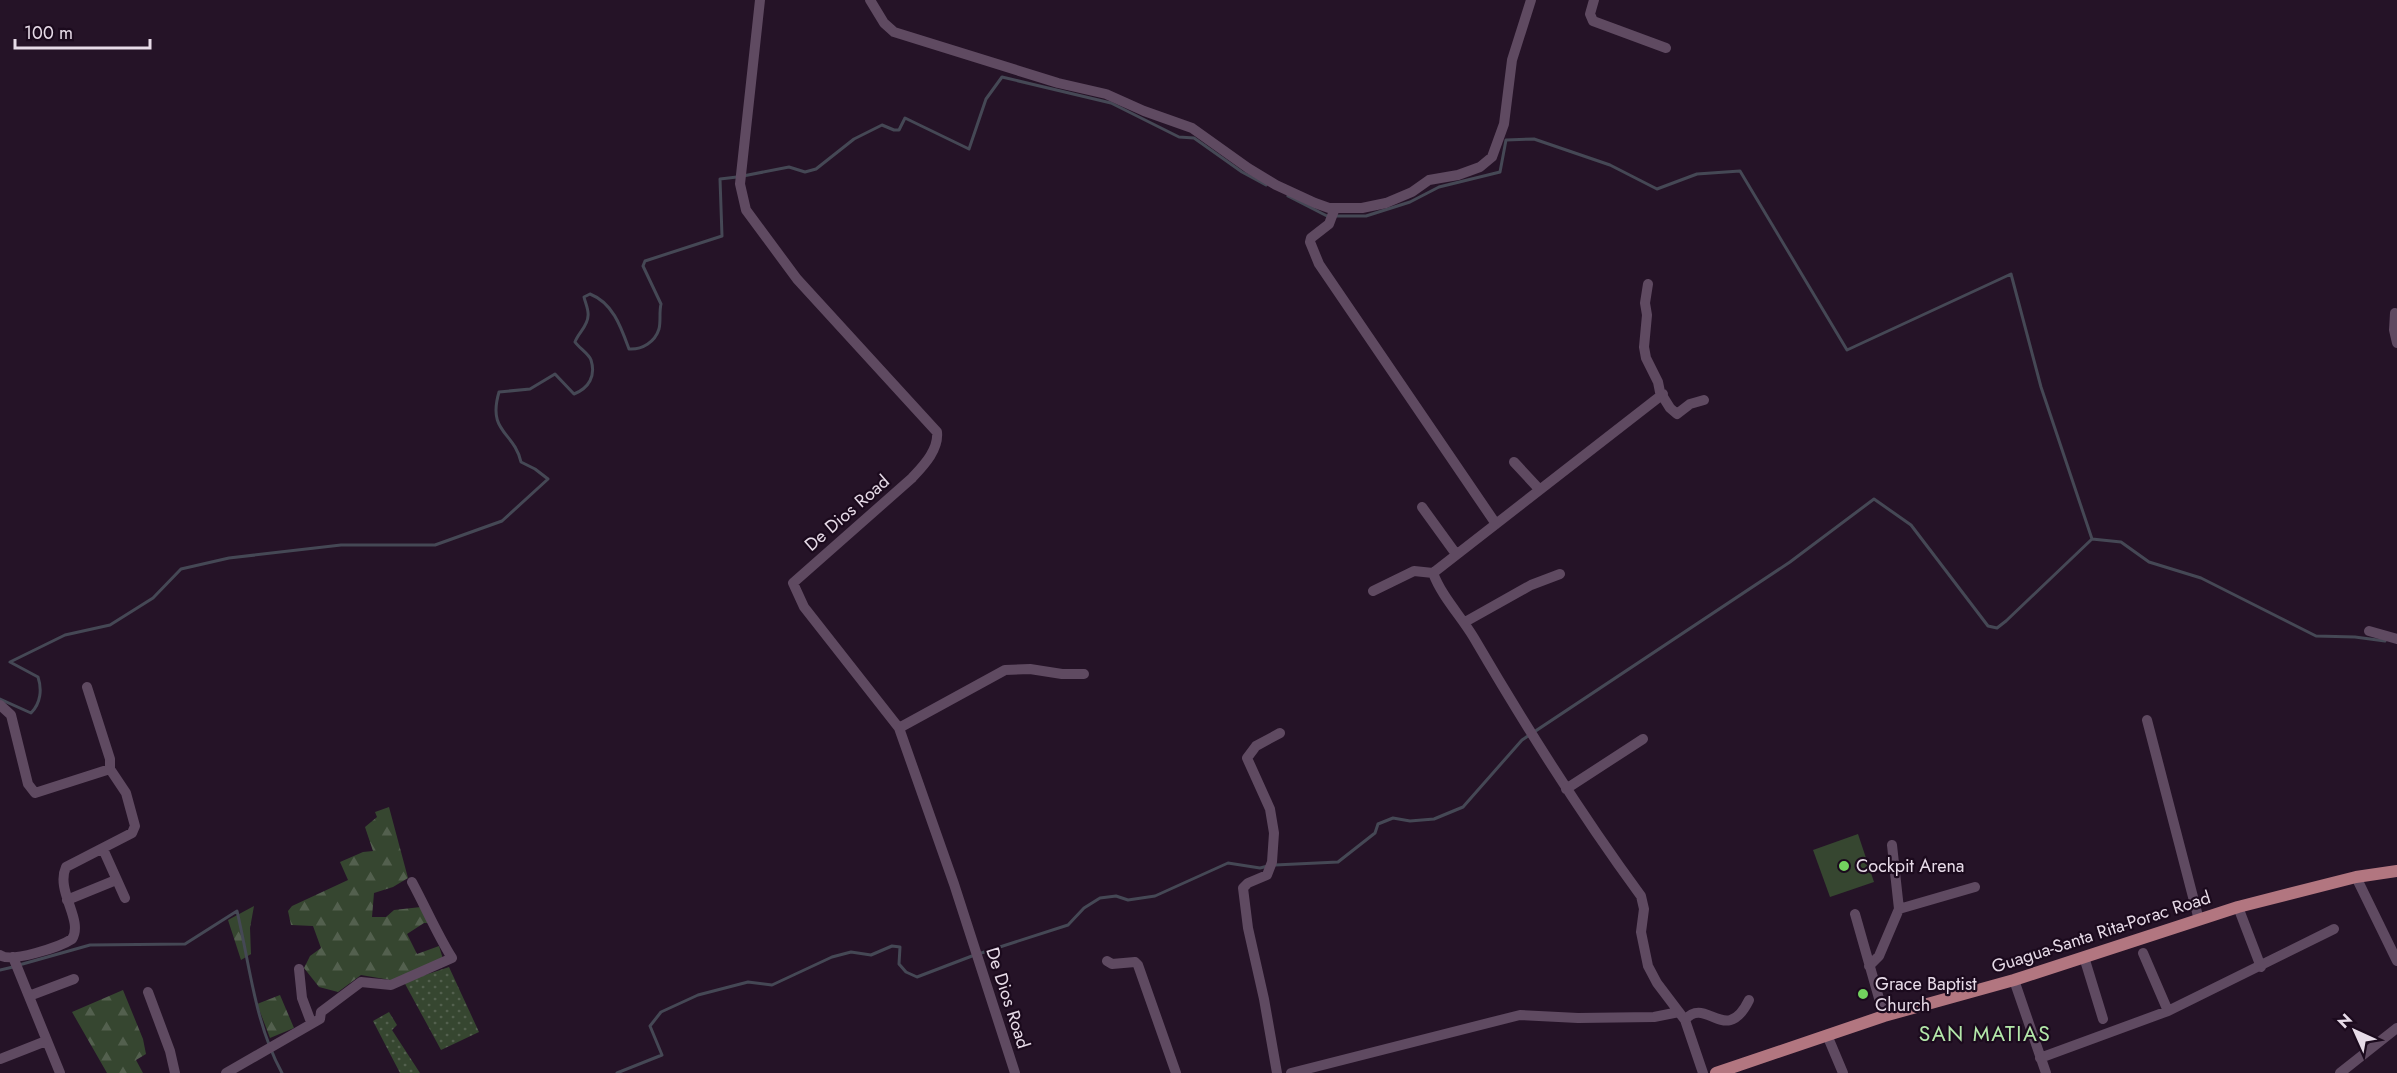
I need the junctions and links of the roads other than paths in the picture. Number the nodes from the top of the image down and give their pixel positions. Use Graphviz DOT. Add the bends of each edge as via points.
graph roads {
  1 [pos="760,0"];
  2 [pos="870,0"];
  3 [pos="1531,0"];
  4 [pos="1594,0"];
  5 [pos="1666,48"];
  6 [pos="1335,210"];
  7 [pos="1648,284"];
  8 [pos="2395,313"];
  9 [pos="2397,343"];
  10 [pos="1663,394"];
  11 [pos="1704,400"];
  12 [pos="1514,462"];
  13 [pos="1539,489"];
  14 [pos="1422,507"];
  15 [pos="1496,524"];
  16 [pos="1456,554"];
  17 [pos="1433,573"];
  18 [pos="1560,574"];
  19 [pos="1374,591"];
  20 [pos="1465,622"];
  21 [pos="2370,631"];
  22 [pos="2397,639"];
  23 [pos="1084,674"];
  24 [pos="87,687"];
  25 [pos="0,705"];
  26 [pos="2147,720"];
  27 [pos="899,729"];
  28 [pos="1280,733"];
  29 [pos="1642,739"];
  30 [pos="110,769"];
  31 [pos="1566,789"];
  32 [pos="1892,845"];
  33 [pos="103,849"];
  34 [pos="2397,871"];
  35 [pos="2356,877"];
  36 [pos="116,880"];
  37 [pos="412,882"];
  38 [pos="1974,887"];
  39 [pos="125,898"];
  40 [pos="67,900"];
  41 [pos="2238,907"];
  42 [pos="1899,909"];
  43 [pos="1855,914"];
  44 [pos="2199,920"];
  45 [pos="2334,929"];
  46 [pos="2143,954"];
  47 [pos="0,955"];
  48 [pos="2084,957"];
  49 [pos="1107,961"];
  50 [pos="2397,961"];
  51 [pos="16,964"];
  52 [pos="1869,966"];
  53 [pos="2261,967"];
  54 [pos="299,969"];
  55 [pos="74,979"];
  56 [pos="2014,980"];
  57 [pos="148,992"];
  58 [pos="29,996"];
  59 [pos="1749,1000"];
  60 [pos="2168,1011"];
  61 [pos="1682,1016"];
  62 [pos="1884,1016"];
  63 [pos="2103,1019"];
  64 [pos="311,1022"];
  65 [pos="2397,1028"];
  66 [pos="1827,1035"];
  67 [pos="46,1041"];
  68 [pos="2040,1058"];
  69 [pos="0,1059"];
  70 [pos="60,1073"];
  71 [pos="175,1073"];
  72 [pos="226,1073"];
  73 [pos="1015,1073"];
  74 [pos="1176,1073"];
  75 [pos="1277,1073"];
  76 [pos="1292,1073"];
  77 [pos="1703,1073"];
  78 [pos="1716,1073"];
  79 [pos="1844,1073"];
  80 [pos="2046,1073"];
  81 [pos="2340,1073"];
  1 -- 27 [label="street, De Dios Road" via="740,184 746,210 797,279 937,432 932,452 912,478 793,583 804,607"];
  2 -- 6 [label="street" via="894,32 1058,83 1096,90 1192,128 1276,185"];
  3 -- 6 [label="street" via="1512,60 1504,124 1487,163 1458,175 1429,180 1386,203"];
  4 -- 5 [label="street" via="1590,14 1593,21"];
  6 -- 15 [label="street" via="1329,224 1311,238 1319,264"];
  7 -- 10 [label="street" via="1644,347"];
  8 -- 9 [label="street"];
  10 -- 11 [label="street" via="1677,414"];
  10 -- 13 [label="street"];
  12 -- 13 [label="street"];
  13 -- 15 [label="street"];
  14 -- 16 [label="street"];
  15 -- 16 [label="street"];
  16 -- 17 [label="street"];
  17 -- 19 [label="street" via="1414,571"];
  17 -- 20 [label="street"];
  18 -- 20 [label="street" via="1531,585"];
  20 -- 31 [label="street"];
  21 -- 22 [label="street"];
  23 -- 27 [label="street" via="1005,670"];
  24 -- 30 [label="street"];
  25 -- 30 [label="street" via="11,715 28,784 35,793"];
  26 -- 44 [label="street"];
  27 -- 73 [label="street, De Dios Road" via="941,843"];
  28 -- 75 [label="street" via="1256,746 1247,758 1270,809 1274,833 1267,875 1243,888"];
  29 -- 31 [label="street"];
  30 -- 33 [label="street" via="126,793 135,826 132,833"];
  31 -- 61 [label="street" via="1641,896 1641,932 1648,966"];
  32 -- 42 [label="street"];
  33 -- 36 [label="street"];
  33 -- 40 [label="street" via="66,867 62,880"];
  34 -- 35 [label="main road, Guagua-Santa Rita-Porac Road"];
  35 -- 41 [label="main road, Guagua-Santa Rita-Porac Road"];
  35 -- 50 [label="street"];
  36 -- 39 [label="street"];
  36 -- 40 [label="street"];
  37 -- 64 [label="street" via="452,958 390,985 361,982 321,1012 320,1019"];
  38 -- 42 [label="street"];
  40 -- 51 [label="street" via="75,927 72,939"];
  41 -- 44 [label="main road, Guagua-Santa Rita-Porac Road"];
  41 -- 53 [label="street"];
  42 -- 52 [label="street" via="1879,956"];
  43 -- 52 [label="street"];
  44 -- 48 [label="main road, Guagua-Santa Rita-Porac Road"];
  45 -- 53 [label="street"];
  46 -- 60 [label="street"];
  47 -- 51 [label="street"];
  48 -- 56 [label="main road, Guagua-Santa Rita-Porac Road"];
  48 -- 63 [label="street"];
  49 -- 74 [label="street" via="1138,965"];
  51 -- 58 [label="street"];
  52 -- 62 [label="street"];
  53 -- 60 [label="street"];
  54 -- 64 [label="street" via="302,998"];
  55 -- 58 [label="street"];
  56 -- 62 [label="main road, Guagua-Santa Rita-Porac Road"];
  56 -- 68 [label="street"];
  57 -- 71 [label="street"];
  58 -- 67 [label="street"];
  59 -- 61 [label="street" via="1738,1017 1731,1020 1719,1021 1704,1012"];
  60 -- 68 [label="street"];
  61 -- 76 [label="street" via="1520,1016"];
  61 -- 77 [label="street"];
  62 -- 66 [label="main road, Guagua-Santa Rita-Porac Road"];
  64 -- 72 [label="street"];
  65 -- 81 [label="street"];
  66 -- 78 [label="main road, Guagua-Santa Rita-Porac Road"];
  66 -- 79 [label="street"];
  67 -- 69 [label="street"];
  67 -- 70 [label="street"];
  68 -- 80 [label="street"];
}
